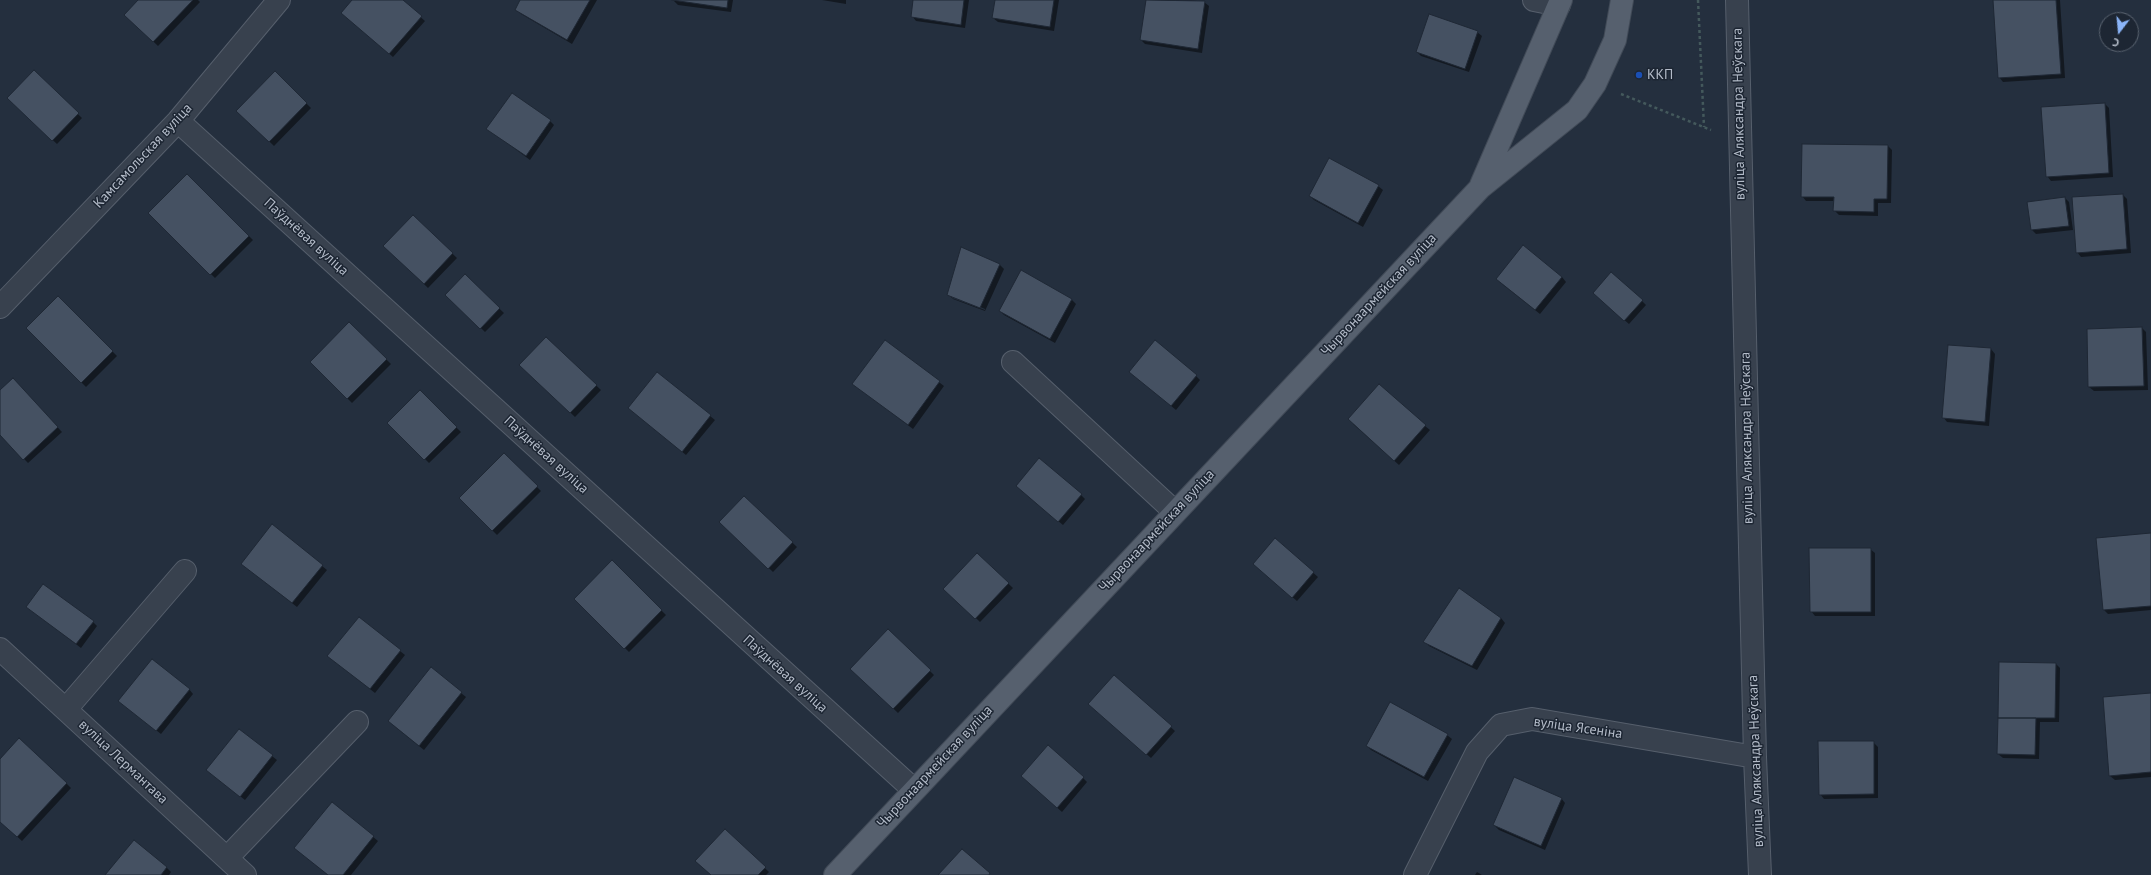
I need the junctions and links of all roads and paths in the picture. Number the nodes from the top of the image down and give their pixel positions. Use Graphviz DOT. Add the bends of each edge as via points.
graph roads {
  1 [pos="279,0"];
  2 [pos="1534,0"];
  3 [pos="1622,0"];
  4 [pos="1698,0"];
  5 [pos="1737,0"];
  6 [pos="1560,2"];
  7 [pos="1596,84"];
  8 [pos="178,120"];
  9 [pos="1704,127"];
  10 [pos="1740,142"];
  11 [pos="1480,188"];
  12 [pos="0,306"];
  13 [pos="1013,362"];
  14 [pos="1175,512"];
  15 [pos="186,571"];
  16 [pos="0,649"];
  17 [pos="66,710"];
  18 [pos="357,722"];
  19 [pos="1755,757"];
  20 [pos="914,790"];
  21 [pos="227,858"];
  22 [pos="245,875"];
  23 [pos="835,875"];
  24 [pos="1414,875"];
  25 [pos="1760,875"];
  1 -- 8 [label="street, Камсамольская вуліца"];
  2 -- 6 [label="street"];
  3 -- 7 [label="main road, Чырвонаармейская вуліца" via="1615,40"];
  4 -- 9 [label="path"];
  5 -- 10 [label="street, вуліца Аляксандра Неўскага"];
  6 -- 11 [label="main road, Чырвонаармейская вуліца"];
  7 -- 9 [label="path"];
  7 -- 11 [label="main road, Чырвонаармейская вуліца" via="1577,110"];
  8 -- 12 [label="street, Камсамольская вуліца"];
  8 -- 20 [label="street, Паўднёвая вуліца"];
  9 -- 10 [label="path"];
  10 -- 19 [label="street, вуліца Аляксандра Неўскага"];
  11 -- 14 [label="main road, Чырвонаармейская вуліца"];
  13 -- 14 [label="street"];
  14 -- 20 [label="main road, Чырвонаармейская вуліца"];
  15 -- 17 [label="street"];
  16 -- 17 [label="street, вуліца Лермантава"];
  17 -- 21 [label="street, вуліца Лермантава"];
  18 -- 21 [label="street"];
  19 -- 24 [label="street, вуліца Ясеніна" via="1532,719 1501,726 1477,752"];
  19 -- 25 [label="street, вуліца Аляксандра Неўскага"];
  20 -- 23 [label="main road, Чырвонаармейская вуліца"];
  21 -- 22 [label="street, вуліца Лермантава"];
}
